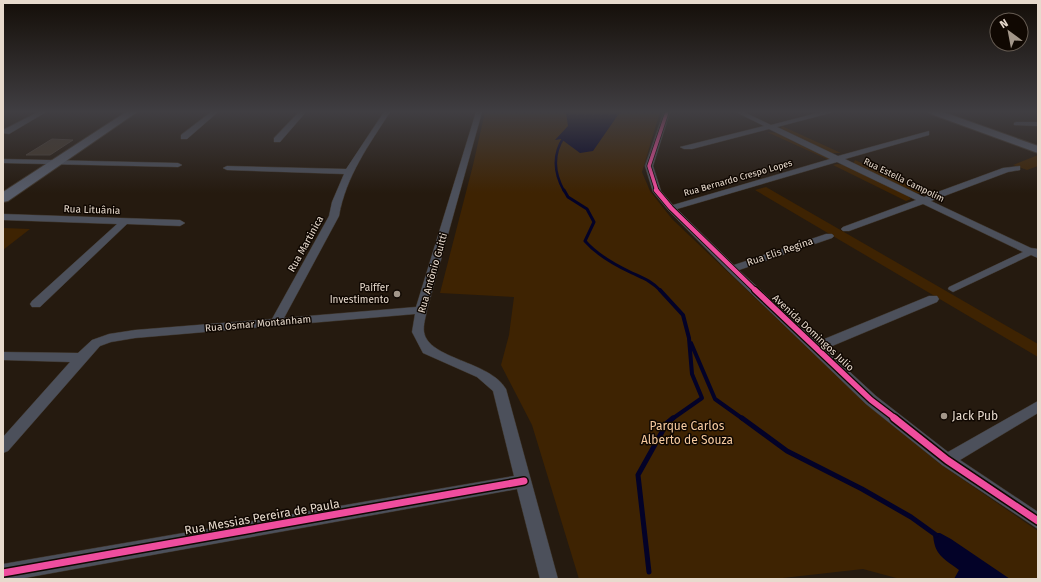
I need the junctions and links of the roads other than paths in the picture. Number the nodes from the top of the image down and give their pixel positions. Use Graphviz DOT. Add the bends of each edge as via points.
graph roads {
  1 [pos="91,139"];
  2 [pos="370,139"];
  3 [pos="470,139"];
  4 [pos="658,139"];
  5 [pos="721,139"];
  6 [pos="797,139"];
  7 [pos="905,139"];
  8 [pos="1008,139"];
  9 [pos="684,147"];
  10 [pos="1038,150"];
  11 [pos="838,159"];
  12 [pos="3,162"];
  13 [pos="55,163"];
  14 [pos="178,166"];
  15 [pos="227,168"];
  16 [pos="1017,168"];
  17 [pos="349,172"];
  18 [pos="3,198"];
  19 [pos="924,201"];
  20 [pos="671,208"];
  21 [pos="3,217"];
  22 [pos="124,222"];
  23 [pos="180,223"];
  24 [pos="846,228"];
  25 [pos="829,236"];
  26 [pos="1035,252"];
  27 [pos="732,268"];
  28 [pos="953,289"];
  29 [pos="933,299"];
  30 [pos="36,304"];
  31 [pos="421,310"];
  32 [pos="275,323"];
  33 [pos="815,348"];
  34 [pos="3,356"];
  35 [pos="81,358"];
  36 [pos="1038,406"];
  37 [pos="3,447"];
  38 [pos="947,460"];
  39 [pos="524,481"];
  40 [pos="1038,522"];
  41 [pos="3,573"];
  42 [pos="549,579"];
  1 -- 13 [label="main road"];
  2 -- 17 [label="street, Rua Martinica"];
  3 -- 31 [label="street, Rua Antônio Guitti"];
  4 -- 20 [label="street, Avenida Domingos Julio" via="649,166 657,192"];
  5 -- 9 [label="street"];
  6 -- 11 [label="street, Rua Estella Campolim"];
  7 -- 11 [label="street, Rua Bernardo Crespo Lopes"];
  8 -- 10 [label="main road"];
  11 -- 19 [label="street, Rua Estella Campolim"];
  11 -- 20 [label="street, Rua Bernardo Crespo Lopes"];
  12 -- 13 [label="street"];
  13 -- 14 [label="street"];
  13 -- 18 [label="main road"];
  15 -- 17 [label="street"];
  16 -- 19 [label="street"];
  17 -- 32 [label="street, Rua Martinica" via="336,200 334,216"];
  19 -- 24 [label="street"];
  19 -- 26 [label="street, Rua Estella Campolim"];
  20 -- 27 [label="street, Avenida Domingos Julio"];
  21 -- 22 [label="street, Rua Lituânia"];
  22 -- 23 [label="street, Rua Lituânia"];
  22 -- 30 [label="street"];
  25 -- 27 [label="street, Rua Elis Regina"];
  26 -- 28 [label="street"];
  27 -- 33 [label="street, Avenida Domingos Julio"];
  29 -- 33 [label="street"];
  31 -- 32 [label="street, Rua Osmar Montanham"];
  31 -- 39 [label="street, Rua Antônio Guitti" via="418,332 427,350 482,374 499,389"];
  32 -- 35 [label="street, Rua Osmar Montanham" via="109,338 96,343"];
  33 -- 38 [label="street, Avenida Domingos Julio" via="871,400"];
  34 -- 35 [label="street"];
  35 -- 37 [label="street"];
  36 -- 38 [label="street"];
  38 -- 40 [label="street, Avenida Domingos Julio"];
  39 -- 41 [label="street, Rua Messias Pereira de Paula"];
  39 -- 42 [label="street, Rua Antônio Guitti"];
}
